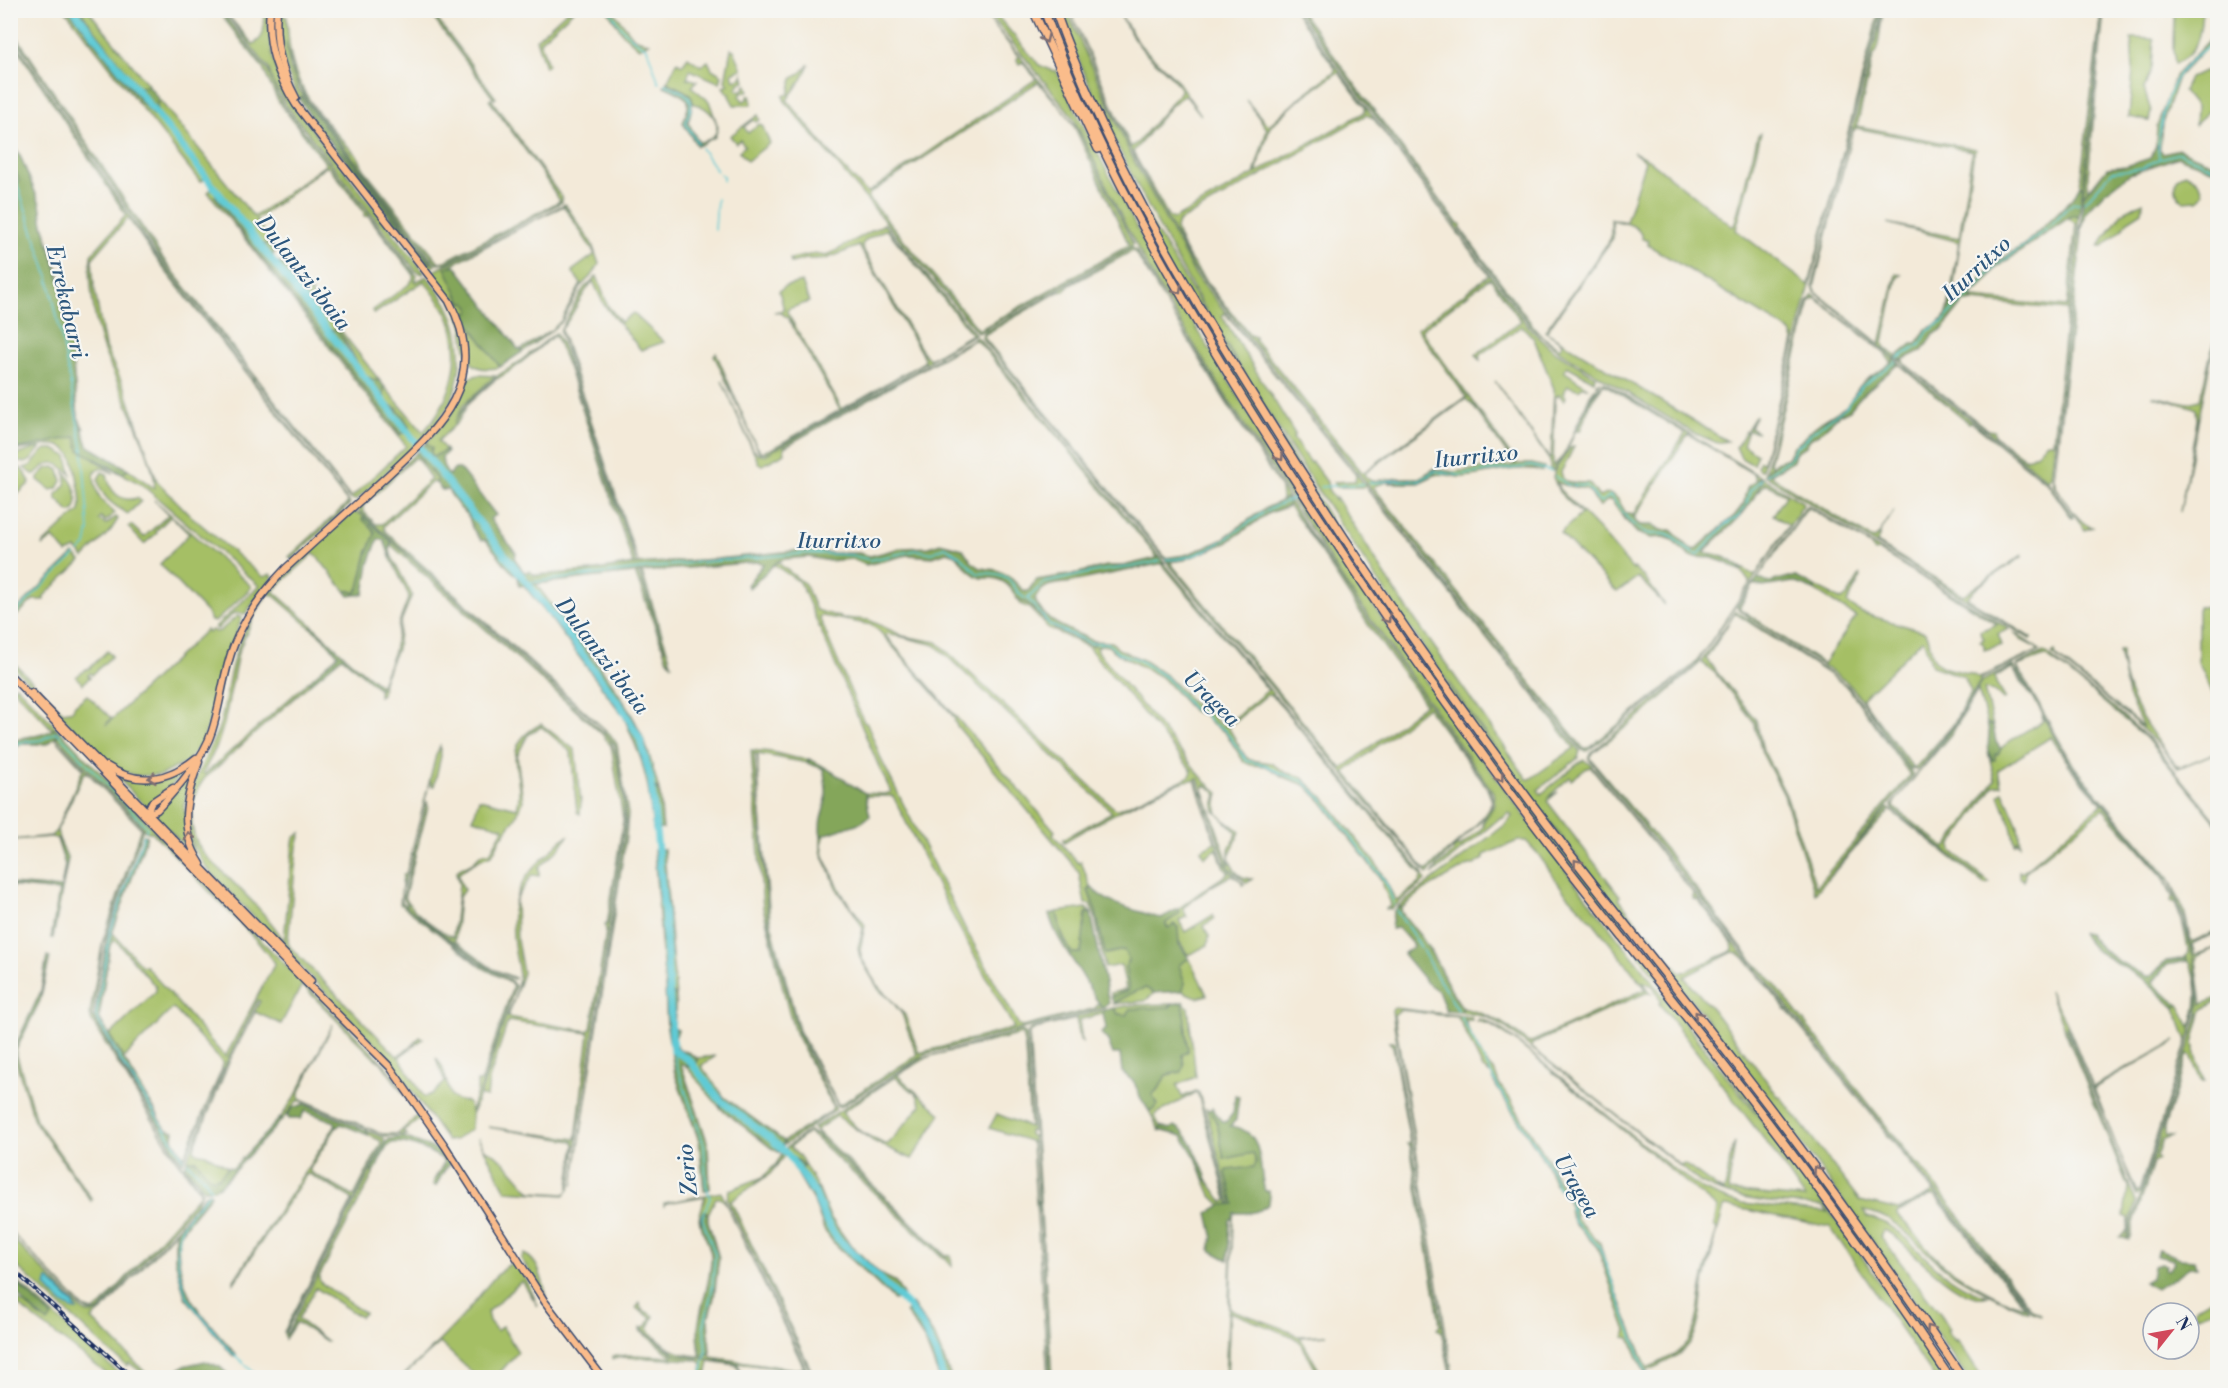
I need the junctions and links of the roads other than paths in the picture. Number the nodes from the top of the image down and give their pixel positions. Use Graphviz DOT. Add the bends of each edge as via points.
graph roads {
  1 [pos="270,10"];
  2 [pos="277,10"];
  3 [pos="1033,10"];
  4 [pos="1044,10"];
  5 [pos="1055,10"];
  6 [pos="315,129"];
  7 [pos="1163,263"];
  8 [pos="10,670"];
  9 [pos="10,675"];
  10 [pos="87,750"];
  11 [pos="203,751"];
  12 [pos="134,806"];
  13 [pos="149,813"];
  14 [pos="168,840"];
  15 [pos="218,886"];
  16 [pos="350,1024"];
  17 [pos="603,1377"];
  18 [pos="1950,1377"];
  19 [pos="1963,1377"];
  1 -- 6 [label="main road" via="270,39 277,70"];
  2 -- 6 [label="main road" via="277,42 283,67"];
  3 -- 7 [label="highway, one-way" via="1107,168"];
  4 -- 7 [label="highway" via="1100,144"];
  19 -- 5 [label="highway, one-way" via="1794,1140 1529,800 1365,569 1168,253 1109,140"];
  6 -- 11 [label="main road" via="449,301 458,321 464,355 460,383 449,411 424,441 285,570 256,603 233,646 212,731"];
  7 -- 18 [label="highway, one-way" via="1290,473 1437,691 1563,862 1780,1137"];
  8 -- 10 [label="main road"];
  9 -- 12 [label="main road"];
  11 -- 10 [label="main road, one-way" via="170,775 143,779 124,776"];
  10 -- 13 [label="main road"];
  11 -- 13 [label="main road" via="176,786 152,802"];
  15 -- 11 [label="main road, one-way" via="195,854 186,820 187,799"];
  12 -- 13 [label="main road"];
  12 -- 14 [label="main road"];
  13 -- 14 [label="main road"];
  13 -- 15 [label="main road"];
  14 -- 16 [label="main road"];
  15 -- 16 [label="main road"];
  16 -- 17 [label="main road" via="398,1076 545,1302"];
}
